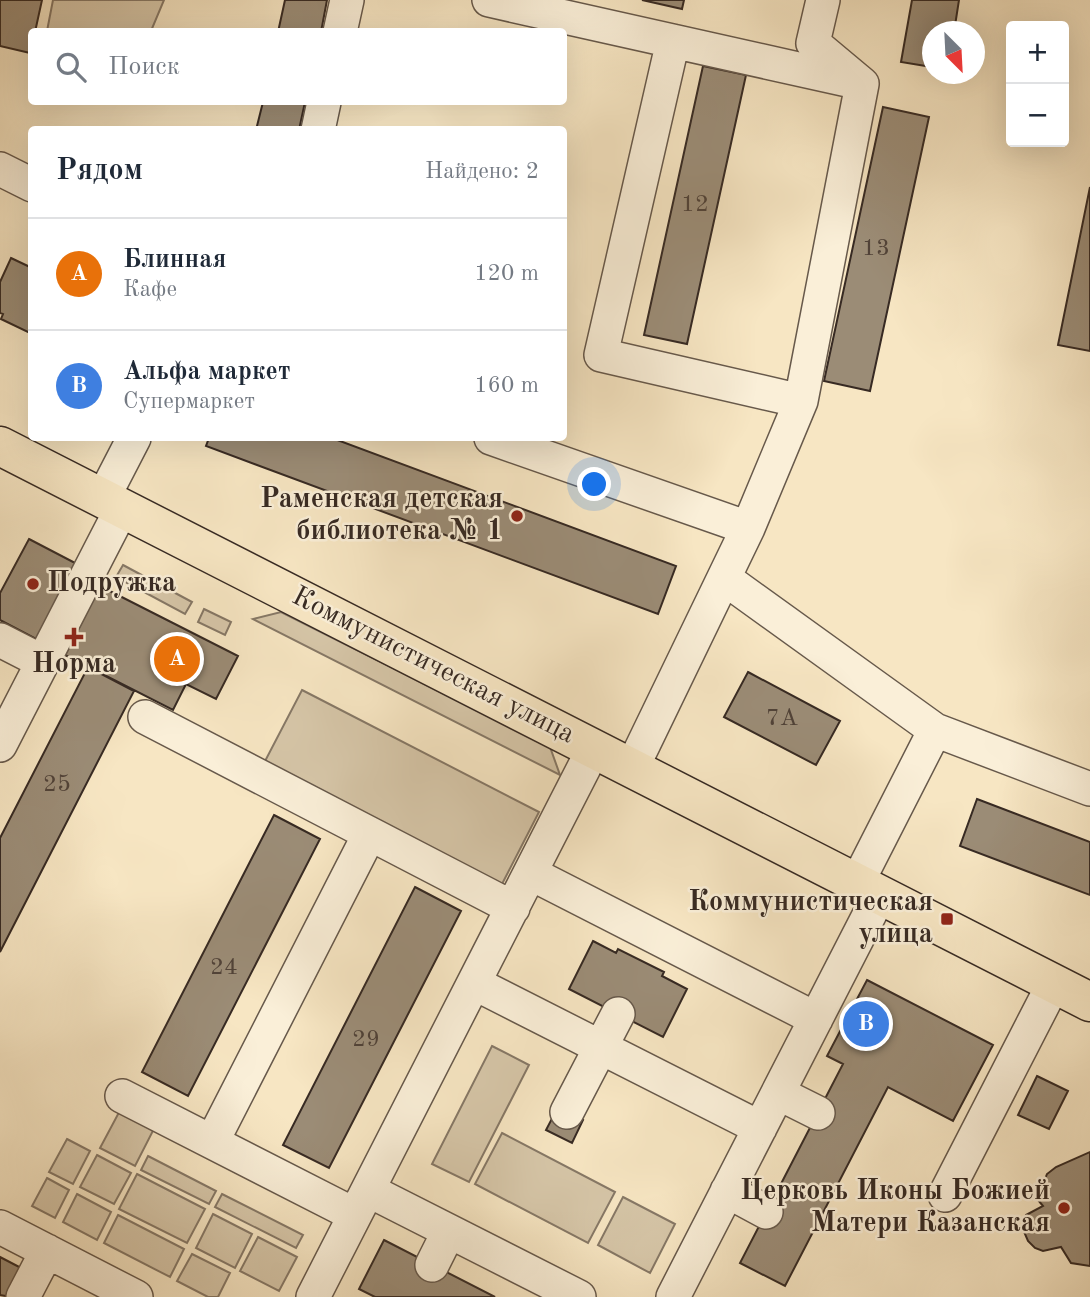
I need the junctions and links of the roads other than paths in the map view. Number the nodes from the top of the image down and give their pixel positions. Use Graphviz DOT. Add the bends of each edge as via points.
graph roads {
  1 [pos="347,0"];
  2 [pos="489,0"];
  3 [pos="823,0"];
  4 [pos="603,12"];
  5 [pos="341,28"];
  6 [pos="673,41"];
  7 [pos="862,84"];
  8 [pos="323,105"];
  9 [pos="319,126"];
  10 [pos="0,169"];
  11 [pos="28,183"];
  12 [pos="801,401"];
  13 [pos="133,441"];
  14 [pos="500,441"];
  15 [pos="0,446"];
  16 [pos="113,503"];
  17 [pos="748,528"];
  18 [pos="724,578"];
  19 [pos="0,640"];
  20 [pos="43,662"];
  21 [pos="145,717"];
  22 [pos="935,730"];
  23 [pos="0,745"];
  24 [pos="594,748"];
  25 [pos="632,768"];
  26 [pos="1090,789"];
  27 [pos="369,835"];
  28 [pos="530,873"];
  29 [pos="869,888"];
  30 [pos="513,908"];
  31 [pos="474,983"];
  32 [pos="1054,983"];
  33 [pos="1090,1002"];
  34 [pos="618,1014"];
  35 [pos="816,1019"];
  36 [pos="600,1047"];
  37 [pos="778,1093"];
  38 [pos="122,1096"];
  39 [pos="567,1112"];
  40 [pos="818,1113"];
  41 [pos="760,1129"];
  42 [pos="212,1142"];
  43 [pos="727,1191"];
  44 [pos="945,1195"];
  45 [pos="361,1202"];
  46 [pos="766,1212"];
  47 [pos="0,1227"];
  48 [pos="449,1231"];
  49 [pos="47,1251"];
  50 [pos="432,1265"];
  51 [pos="545,1289"];
  52 [pos="23,1297"];
  53 [pos="136,1297"];
  54 [pos="313,1297"];
  55 [pos="579,1297"];
  56 [pos="673,1297"];
  1 -- 5 [label="lane"];
  2 -- 4 [label="lane"];
  3 -- 7 [label="lane" via="813,43"];
  4 -- 6 [label="lane"];
  6 -- 7 [label="lane"];
  6 -- 12 [label="lane" via="601,355"];
  7 -- 12 [label="lane"];
  8 -- 9 [label="lane"];
  10 -- 11 [label="lane"];
  12 -- 17 [label="lane"];
  13 -- 16 [label="lane"];
  14 -- 17 [label="lane"];
  15 -- 16 [label="main road, Коммунистическая улица"];
  16 -- 20 [label="lane"];
  16 -- 24 [label="main road, Коммунистическая улица"];
  17 -- 18 [label="lane"];
  18 -- 22 [label="lane"];
  18 -- 25 [label="lane"];
  19 -- 20 [label="lane"];
  20 -- 23 [label="lane"];
  21 -- 27 [label="lane"];
  22 -- 26 [label="lane"];
  22 -- 29 [label="lane"];
  24 -- 25 [label="main road, Коммунистическая улица"];
  24 -- 28 [label="lane"];
  25 -- 29 [label="main road, Коммунистическая улица"];
  27 -- 30 [label="lane"];
  27 -- 42 [label="lane"];
  28 -- 30 [label="lane"];
  28 -- 35 [label="lane"];
  29 -- 32 [label="main road, Коммунистическая улица"];
  29 -- 35 [label="lane"];
  30 -- 31 [label="lane"];
  31 -- 36 [label="lane"];
  31 -- 45 [label="lane"];
  32 -- 33 [label="main road, Коммунистическая улица"];
  32 -- 44 [label="lane"];
  34 -- 36 [label="lane"];
  35 -- 37 [label="lane"];
  36 -- 39 [label="lane"];
  36 -- 41 [label="lane"];
  37 -- 40 [label="lane"];
  37 -- 41 [label="lane"];
  38 -- 42 [label="lane"];
  41 -- 43 [label="lane"];
  42 -- 45 [label="lane"];
  43 -- 46 [label="lane"];
  43 -- 56 [label="lane"];
  45 -- 48 [label="lane"];
  45 -- 54 [label="lane"];
  47 -- 49 [label="lane"];
  48 -- 50 [label="lane"];
  48 -- 51 [label="lane"];
  49 -- 52 [label="lane"];
  49 -- 53 [label="lane"];
  51 -- 55 [label="lane"];
}
